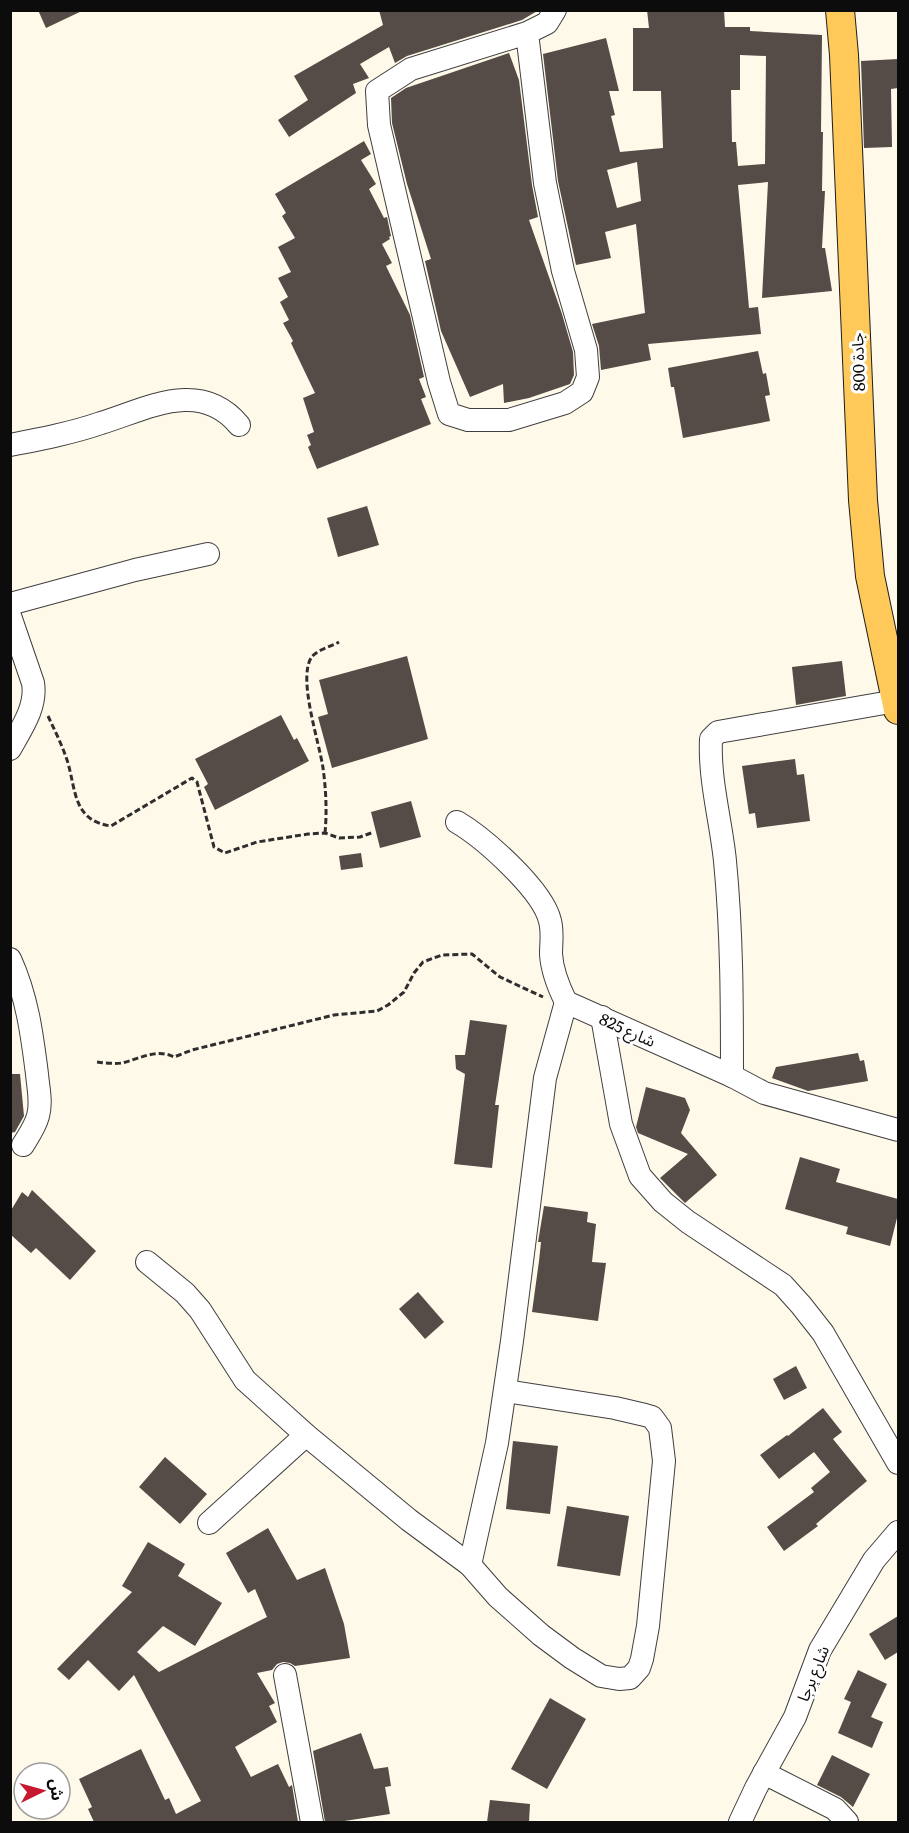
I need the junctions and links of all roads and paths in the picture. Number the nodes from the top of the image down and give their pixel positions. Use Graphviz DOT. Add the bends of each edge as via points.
graph roads {
  1 [pos="555,10"];
  2 [pos="840,10"];
  3 [pos="527,33"];
  4 [pos="239,425"];
  5 [pos="10,445"];
  6 [pos="208,554"];
  7 [pos="10,604"];
  8 [pos="10,616"];
  9 [pos="339,642"];
  10 [pos="34,699"];
  11 [pos="897,705"];
  12 [pos="10,749"];
  13 [pos="457,822"];
  14 [pos="374,832"];
  15 [pos="325,833"];
  16 [pos="10,959"];
  17 [pos="566,1002"];
  18 [pos="602,1017"];
  19 [pos="97,1062"];
  20 [pos="732,1076"];
  21 [pos="898,1130"];
  22 [pos="23,1144"];
  23 [pos="147,1262"];
  24 [pos="505,1391"];
  25 [pos="306,1435"];
  26 [pos="898,1463"];
  27 [pos="209,1523"];
  28 [pos="898,1532"];
  29 [pos="470,1565"];
  30 [pos="285,1676"];
  31 [pos="764,1773"];
  32 [pos="312,1822"];
  33 [pos="740,1822"];
  34 [pos="847,1822"];
  1 -- 3 [label="street" via="547,23"];
  2 -- 11 [label="main road, جادة 800" via="863,500 870,576"];
  3 -- 3 [label="street" via="411,69 377,91 379,125 439,382 449,414 468,420 509,420 565,403 582,392 588,377 586,350 563,271 545,183"];
  4 -- 5 [label="street" via="209,403 172,400 72,432"];
  6 -- 7 [label="street"];
  8 -- 10 [label="street" via="33,683"];
  9 -- 15 [label="path" via="315,653 306,671 323,768"];
  10 -- 12 [label="street"];
  10 -- 15 [label="path" via="45,710 68,763 75,799 98,824 111,826 192,778 197,782 214,847 219,851 232,852 257,842"];
  11 -- 20 [label="street" via="724,731 711,739 732,969"];
  13 -- 17 [label="street" via="509,865 544,908 551,925 556,981"];
  14 -- 15 [label="path" via="339,838"];
  16 -- 22 [label="street" via="30,1020 40,1101 33,1129"];
  17 -- 18 [label="street, شارع 825"];
  17 -- 19 [label="path" via="540,996 501,977 472,954 442,955 423,962 404,992 377,1011 334,1015 174,1057 159,1053 120,1063"];
  17 -- 24 [label="street" via="545,1078"];
  18 -- 20 [label="street, شارع 825"];
  18 -- 26 [label="street" via="621,1124 640,1176 688,1222 789,1291 823,1334"];
  20 -- 21 [label="street, شارع 825" via="764,1094"];
  23 -- 25 [label="street" via="200,1310 245,1380"];
  24 -- 29 [label="street"];
  24 -- 29 [label="street" via="645,1415 652,1417 660,1428 664,1461 662,1497 648,1626 639,1668 627,1679 601,1676 589,1669 519,1617"];
  25 -- 27 [label="street"];
  25 -- 29 [label="street"];
  28 -- 31 [label="street, شارع برجا" via="874,1560 820,1650 795,1717"];
  30 -- 32 [label="street"];
  31 -- 33 [label="street, شارع برجا"];
  31 -- 34 [label="street" via="835,1809"];
}
